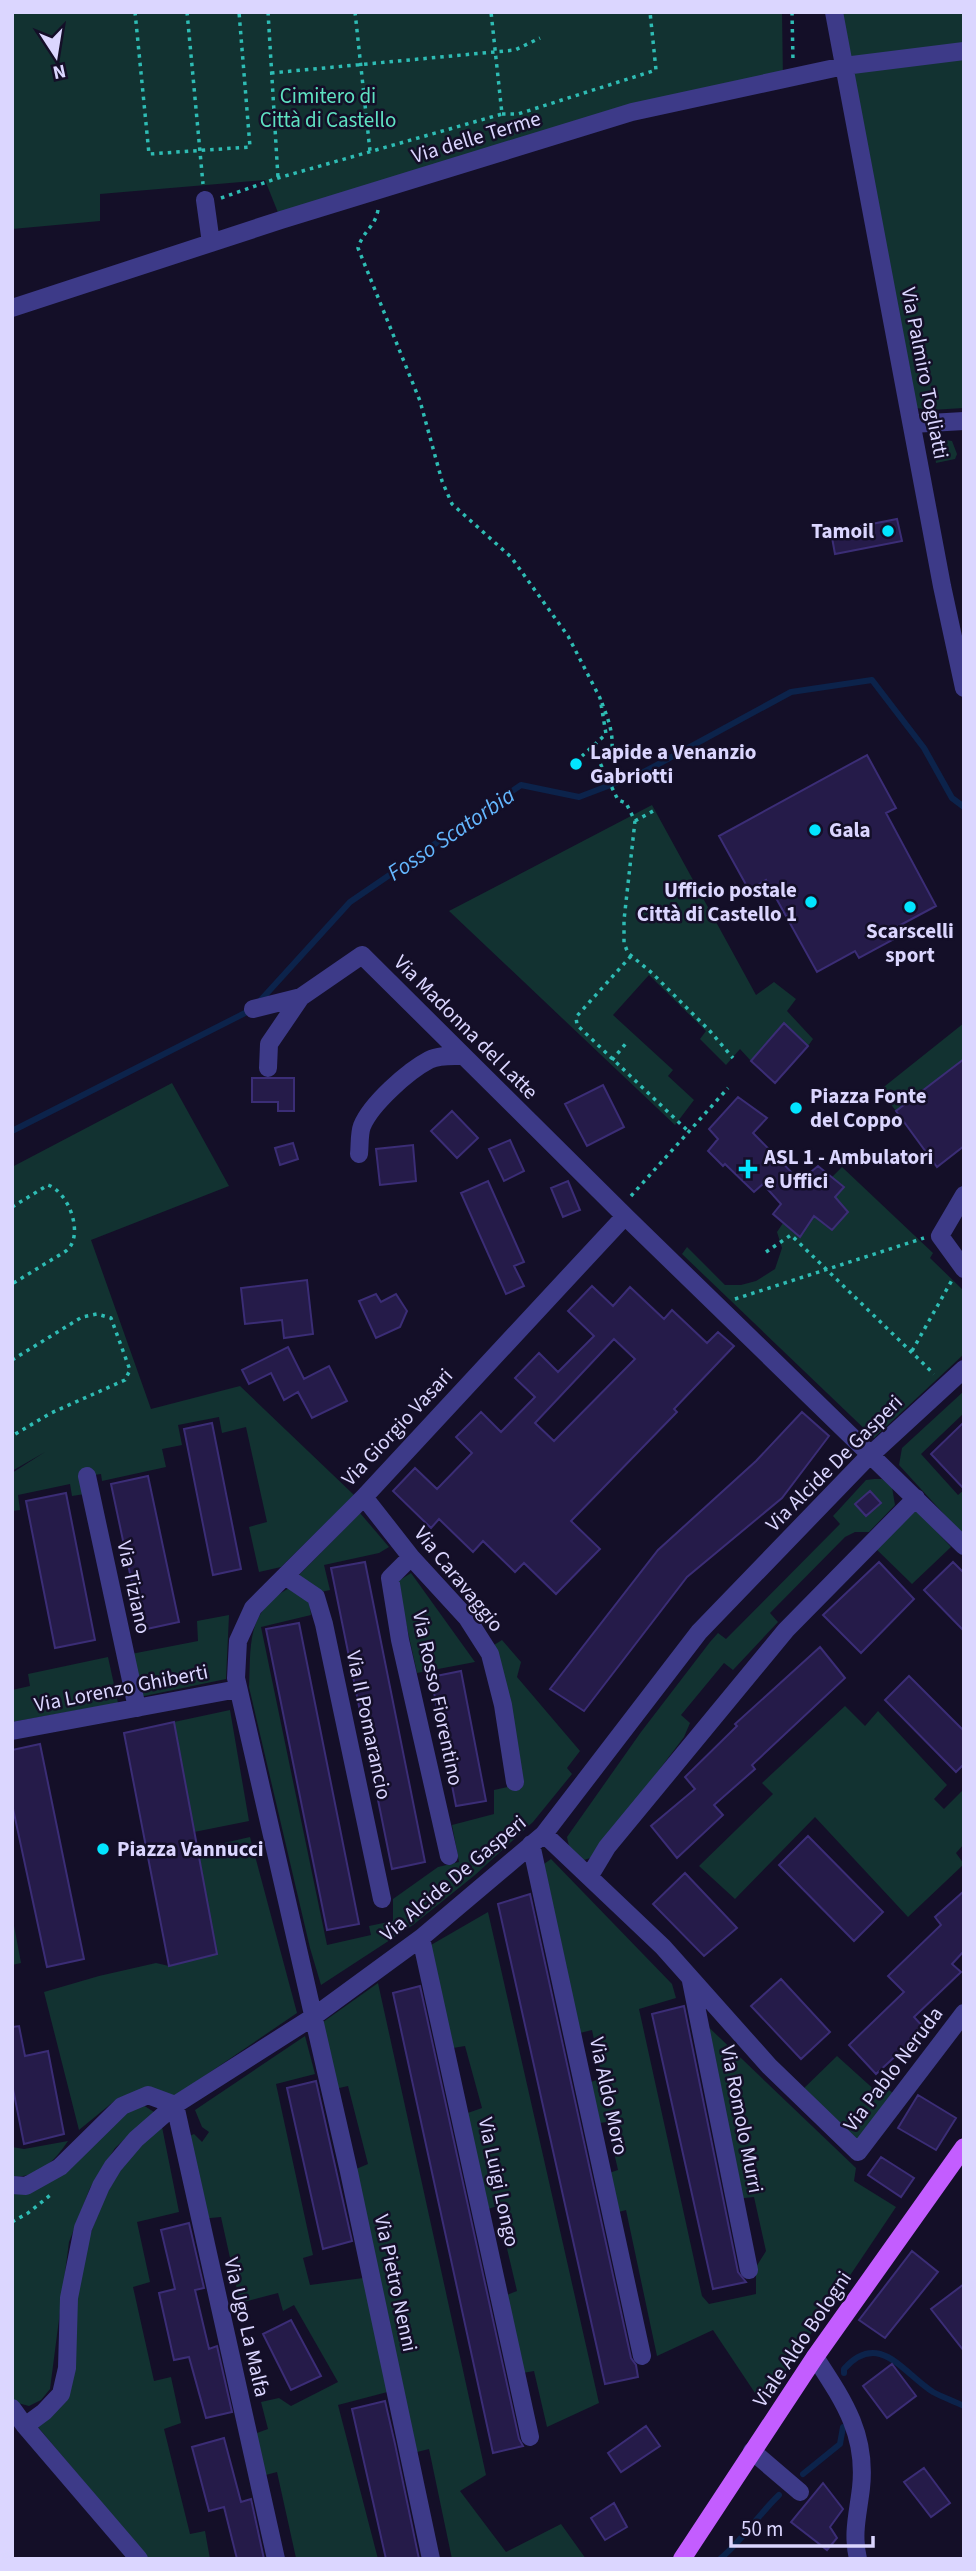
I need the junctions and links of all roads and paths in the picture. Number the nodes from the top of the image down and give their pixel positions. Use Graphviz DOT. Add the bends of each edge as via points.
graph roads {
  1 [pos="135,12"];
  2 [pos="187,12"];
  3 [pos="239,12"];
  4 [pos="268,12"];
  5 [pos="355,12"];
  6 [pos="491,12"];
  7 [pos="650,12"];
  8 [pos="792,12"];
  9 [pos="834,12"];
  10 [pos="540,38"];
  11 [pos="964,51"];
  12 [pos="496,52"];
  13 [pos="360,65"];
  14 [pos="844,66"];
  15 [pos="271,73"];
  16 [pos="794,77"];
  17 [pos="502,114"];
  18 [pos="200,151"];
  19 [pos="370,151"];
  20 [pos="278,178"];
  21 [pos="205,200"];
  22 [pos="378,200"];
  23 [pos="367,213"];
  24 [pos="211,243"];
  25 [pos="12,308"];
  26 [pos="964,421"];
  27 [pos="912,424"];
  28 [pos="964,688"];
  29 [pos="600,698"];
  30 [pos="582,756"];
  31 [pos="655,810"];
  32 [pos="635,821"];
  33 [pos="631,956"];
  34 [pos="301,997"];
  35 [pos="253,1009"];
  36 [pos="628,1041"];
  37 [pos="462,1056"];
  38 [pos="733,1058"];
  39 [pos="612,1060"];
  40 [pos="268,1068"];
  41 [pos="728,1088"];
  42 [pos="689,1132"];
  43 [pos="359,1154"];
  44 [pos="964,1195"];
  45 [pos="12,1207"];
  46 [pos="625,1216"];
  47 [pos="926,1238"];
  48 [pos="766,1252"];
  49 [pos="962,1267"];
  50 [pos="828,1269"];
  51 [pos="12,1284"];
  52 [pos="718,1306"];
  53 [pos="912,1352"];
  54 [pos="12,1360"];
  55 [pos="944,1366"];
  56 [pos="964,1370"];
  57 [pos="940,1381"];
  58 [pos="12,1436"];
  59 [pos="871,1454"];
  60 [pos="87,1476"];
  61 [pos="364,1497"];
  62 [pos="916,1498"];
  63 [pos="964,1546"];
  64 [pos="411,1557"];
  65 [pos="285,1576"];
  66 [pos="238,1689"];
  67 [pos="137,1708"];
  68 [pos="12,1731"];
  69 [pos="515,1782"];
  70 [pos="538,1839"];
  71 [pos="449,1856"];
  72 [pos="589,1877"];
  73 [pos="382,1899"];
  74 [pos="421,1938"];
  75 [pos="691,1978"];
  76 [pos="964,2013"];
  77 [pos="313,2017"];
  78 [pos="175,2105"];
  79 [pos="964,2147"];
  80 [pos="858,2152"];
  81 [pos="12,2185"];
  82 [pos="749,2270"];
  83 [pos="642,2356"];
  84 [pos="815,2357"];
  85 [pos="12,2407"];
  86 [pos="25,2426"];
  87 [pos="530,2437"];
  88 [pos="752,2451"];
  89 [pos="800,2493"];
  90 [pos="139,2559"];
  91 [pos="276,2559"];
  92 [pos="431,2559"];
  93 [pos="681,2559"];
  94 [pos="858,2559"];
  1 -- 18 [label="path" via="149,154"];
  2 -- 18 [label="path"];
  3 -- 18 [label="path" via="250,147"];
  4 -- 15 [label="path"];
  5 -- 13 [label="path"];
  6 -- 12 [label="path"];
  7 -- 17 [label="path" via="656,70 519,114"];
  8 -- 16 [label="path"];
  9 -- 14 [label="street, Via Palmiro Togliatti"];
  10 -- 12 [label="path" via="515,50"];
  11 -- 14 [label="street, Via delle Terme"];
  12 -- 13 [label="path"];
  12 -- 17 [label="path"];
  13 -- 15 [label="path"];
  13 -- 19 [label="path"];
  14 -- 16 [label="street, Via delle Terme"];
  14 -- 27 [label="street, Via Palmiro Togliatti"];
  15 -- 20 [label="path"];
  16 -- 22 [label="street, Via delle Terme" via="632,112"];
  17 -- 19 [label="path"];
  18 -- 21 [label="path"];
  19 -- 20 [label="path"];
  20 -- 21 [label="path"];
  21 -- 24 [label="street"];
  22 -- 23 [label="path"];
  22 -- 24 [label="street, Via delle Terme"];
  22 -- 29 [label="path" via="376,222 361,236 358,248 421,401 452,504 511,556 568,636"];
  24 -- 25 [label="street, Via delle Terme"];
  26 -- 27 [label="street"];
  27 -- 28 [label="street, Via Palmiro Togliatti"];
  29 -- 30 [label="path" via="606,734"];
  29 -- 32 [label="path" via="612,739 612,748 603,754 600,764"];
  31 -- 32 [label="path"];
  32 -- 33 [label="path" via="624,920"];
  33 -- 38 [label="path"];
  33 -- 39 [label="path" via="576,1017 577,1025"];
  34 -- 35 [label="street, Via Madonna del Latte"];
  34 -- 37 [label="street, Via Madonna del Latte" via="362,956"];
  34 -- 40 [label="street" via="269,1044"];
  36 -- 39 [label="path"];
  37 -- 43 [label="street" via="431,1059 402,1079 369,1113"];
  37 -- 46 [label="street, Via Madonna del Latte"];
  39 -- 42 [label="path"];
  41 -- 42 [label="path"];
  42 -- 46 [label="path" via="626,1201 630,1206"];
  44 -- 49 [label="street" via="940,1236"];
  45 -- 51 [label="path" via="48,1185 57,1188 66,1198 76,1234 74,1245"];
  46 -- 52 [label="street"];
  46 -- 61 [label="street, Via Giorgio Vasari"];
  47 -- 50 [label="path"];
  48 -- 50 [label="path" via="791,1235"];
  49 -- 53 [label="path"];
  50 -- 52 [label="path"];
  50 -- 53 [label="path"];
  52 -- 59 [label="street"];
  53 -- 57 [label="path"];
  54 -- 58 [label="path" via="82,1317 97,1314 111,1318 130,1370 125,1380"];
  55 -- 57 [label="path"];
  56 -- 57 [label="street, Via Alcide De Gasperi"];
  57 -- 59 [label="street, Via Alcide De Gasperi"];
  59 -- 62 [label="street"];
  59 -- 70 [label="street, Via Alcide De Gasperi" via="699,1632"];
  60 -- 67 [label="street, Via Tiziano"];
  61 -- 64 [label="street, Via Caravaggio"];
  61 -- 65 [label="street, Via Giorgio Vasari"];
  62 -- 63 [label="street"];
  62 -- 72 [label="street" via="786,1630 607,1847"];
  64 -- 69 [label="street, Via Caravaggio" via="467,1618 491,1654"];
  64 -- 71 [label="street, Via Rosso Fiorentino" via="390,1578"];
  65 -- 66 [label="street, Via Giorgio Vasari" via="253,1608 237,1641"];
  65 -- 73 [label="street, Via Il Pomarancio" via="316,1597"];
  66 -- 67 [label="street, Via Lorenzo Ghiberti"];
  66 -- 77 [label="street, Via Giorgio Vasari"];
  67 -- 68 [label="street, Via Lorenzo Ghiberti"];
  70 -- 72 [label="street, Via Romolo Murri"];
  70 -- 74 [label="street, Via Alcide De Gasperi"];
  70 -- 83 [label="street, Via Aldo Moro"];
  72 -- 75 [label="street, Via Romolo Murri"];
  74 -- 77 [label="street, Via Alcide De Gasperi"];
  74 -- 87 [label="street, Via Luigi Longo"];
  75 -- 80 [label="street, Via Romolo Murri" via="769,2066"];
  75 -- 82 [label="street, Via Romolo Murri"];
  76 -- 80 [label="street, Via Pablo Neruda"];
  77 -- 78 [label="street, Via Alcide De Gasperi"];
  77 -- 92 [label="street, Via Pietro Nenni"];
  78 -- 81 [label="street" via="148,2095 122,2106 60,2167 26,2186"];
  78 -- 86 [label="street, Via Alcide De Gasperi" via="136,2139 101,2186 83,2228 75,2263 61,2394"];
  78 -- 91 [label="street, Via Ugo La Malfa"];
  79 -- 84 [label="main road, Viale Aldo Bologni"];
  84 -- 88 [label="main road, Viale Aldo Bologni"];
  84 -- 94 [label="street" via="849,2409 858,2440 862,2478 853,2532"];
  85 -- 86 [label="street"];
  86 -- 90 [label="street"];
  88 -- 89 [label="street"];
  88 -- 93 [label="main road, Viale Aldo Bologni"];
}
